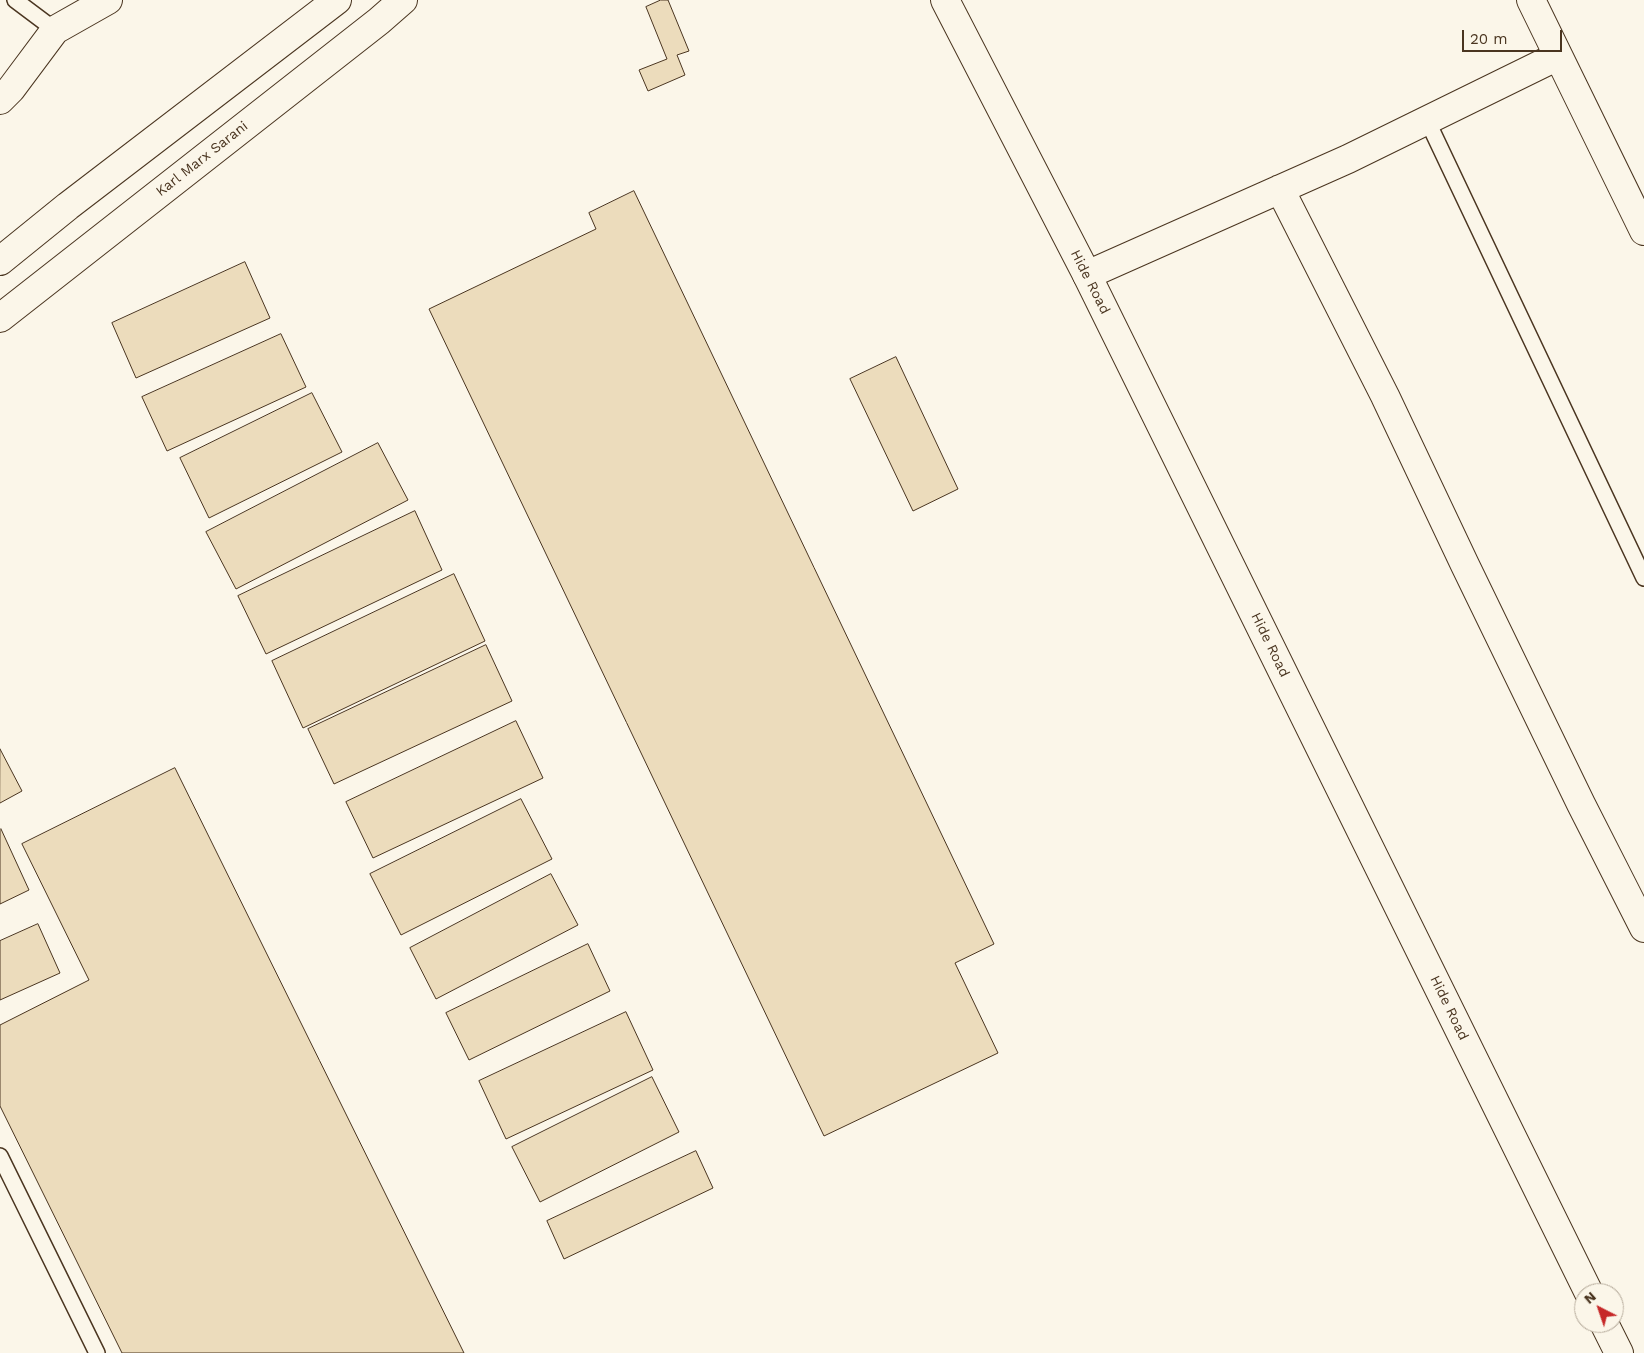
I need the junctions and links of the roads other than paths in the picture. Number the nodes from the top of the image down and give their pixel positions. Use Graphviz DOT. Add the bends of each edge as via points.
graph roads {
  1 [pos="15,0"];
  2 [pos="108,0"];
  3 [pos="337,0"];
  4 [pos="403,0"];
  5 [pos="945,0"];
  6 [pos="1531,0"];
  7 [pos="55,30"];
  8 [pos="1558,56"];
  9 [pos="0,100"];
  10 [pos="1427,120"];
  11 [pos="1280,189"];
  12 [pos="1644,231"];
  13 [pos="0,261"];
  14 [pos="1088,275"];
  15 [pos="0,318"];
  16 [pos="1644,578"];
  17 [pos="1644,928"];
  18 [pos="0,1156"];
  19 [pos="1584,1283"];
  20 [pos="1609,1333"];
  21 [pos="97,1353"];
  22 [pos="1619,1353"];
  1 -- 7 [label="lane"];
  2 -- 7 [label="street"];
  3 -- 13 [label="street"];
  4 -- 15 [label="street, Karl Marx Sarani"];
  5 -- 14 [label="street, Hide Road"];
  6 -- 8 [label="street"];
  7 -- 9 [label="street"];
  8 -- 10 [label="street"];
  8 -- 12 [label="street"];
  10 -- 11 [label="street"];
  10 -- 16 [label="lane"];
  11 -- 14 [label="street"];
  11 -- 17 [label="street" via="1385,396"];
  14 -- 19 [label="street, Hide Road"];
  18 -- 21 [label="lane"];
  20 -- 22 [label="street"];
}
